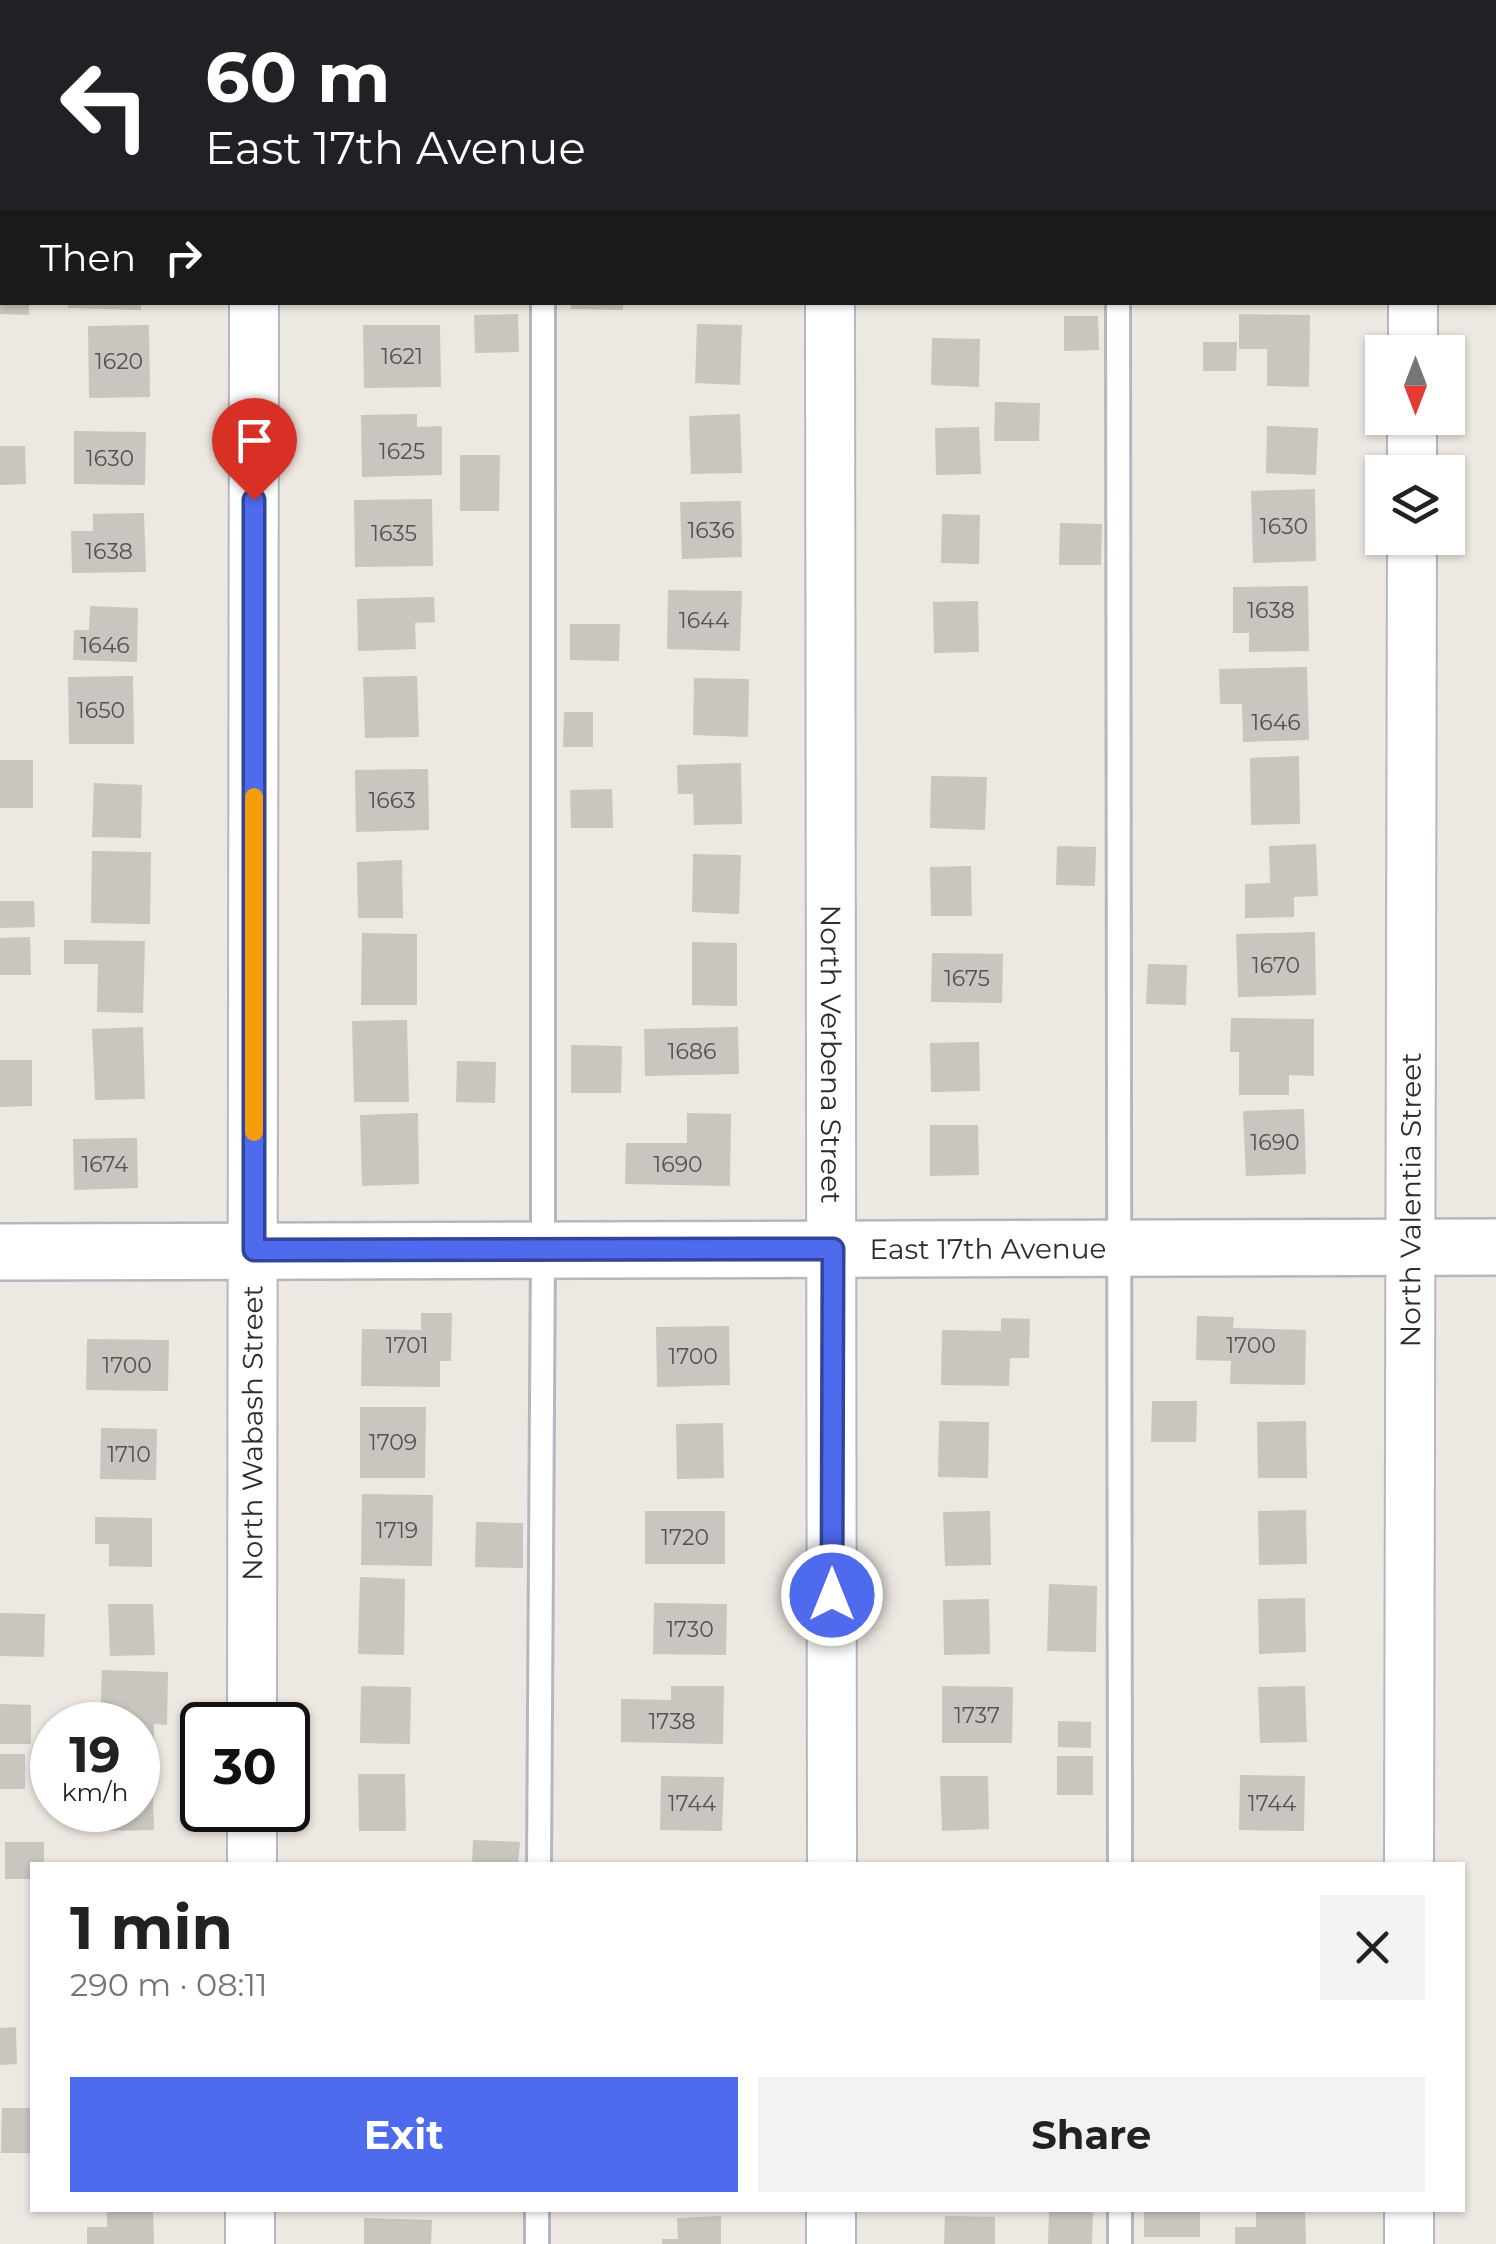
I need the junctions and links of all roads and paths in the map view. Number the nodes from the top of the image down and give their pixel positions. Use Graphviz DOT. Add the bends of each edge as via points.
graph roads {
  1 [pos="254,305"];
  2 [pos="543,305"];
  3 [pos="830,305"];
  4 [pos="1118,305"];
  5 [pos="1413,305"];
  6 [pos="1413,335"];
  7 [pos="1412,555"];
  8 [pos="1409,1247"];
  9 [pos="1496,1247"];
  10 [pos="1120,1248"];
  11 [pos="543,1249"];
  12 [pos="833,1249"];
  13 [pos="254,1250"];
  14 [pos="0,1252"];
  15 [pos="252,1702"];
  16 [pos="252,1832"];
  17 [pos="252,1862"];
  18 [pos="539,1862"];
  19 [pos="832,1862"];
  20 [pos="1120,1862"];
  21 [pos="1409,1862"];
  22 [pos="250,2212"];
  23 [pos="537,2212"];
  24 [pos="832,2212"];
  25 [pos="1120,2212"];
  26 [pos="1409,2212"];
  27 [pos="250,2244"];
  28 [pos="536,2244"];
  29 [pos="831,2244"];
  30 [pos="1120,2244"];
  31 [pos="1409,2244"];
  1 -- 13 [label="street, North Wabash Street"];
  2 -- 11 [label="lane"];
  3 -- 12 [label="street, North Verbena Street"];
  4 -- 10 [label="lane"];
  5 -- 6 [label="street"];
  7 -- 8 [label="street, North Valentia Street"];
  8 -- 9 [label="street, East 17th Avenue"];
  8 -- 10 [label="street, East 17th Avenue"];
  8 -- 21 [label="street, North Valentia Street"];
  10 -- 12 [label="street, East 17th Avenue"];
  10 -- 20 [label="lane"];
  11 -- 12 [label="street, East 17th Avenue"];
  11 -- 13 [label="street, East 17th Avenue"];
  11 -- 18 [label="lane"];
  12 -- 19 [label="street, North Verbena Street"];
  13 -- 14 [label="street, East 17th Avenue"];
  13 -- 15 [label="street, North Wabash Street"];
  16 -- 17 [label="street"];
  22 -- 27 [label="street"];
  23 -- 28 [label="lane"];
  24 -- 29 [label="street"];
  25 -- 30 [label="lane"];
  26 -- 31 [label="street"];
}
